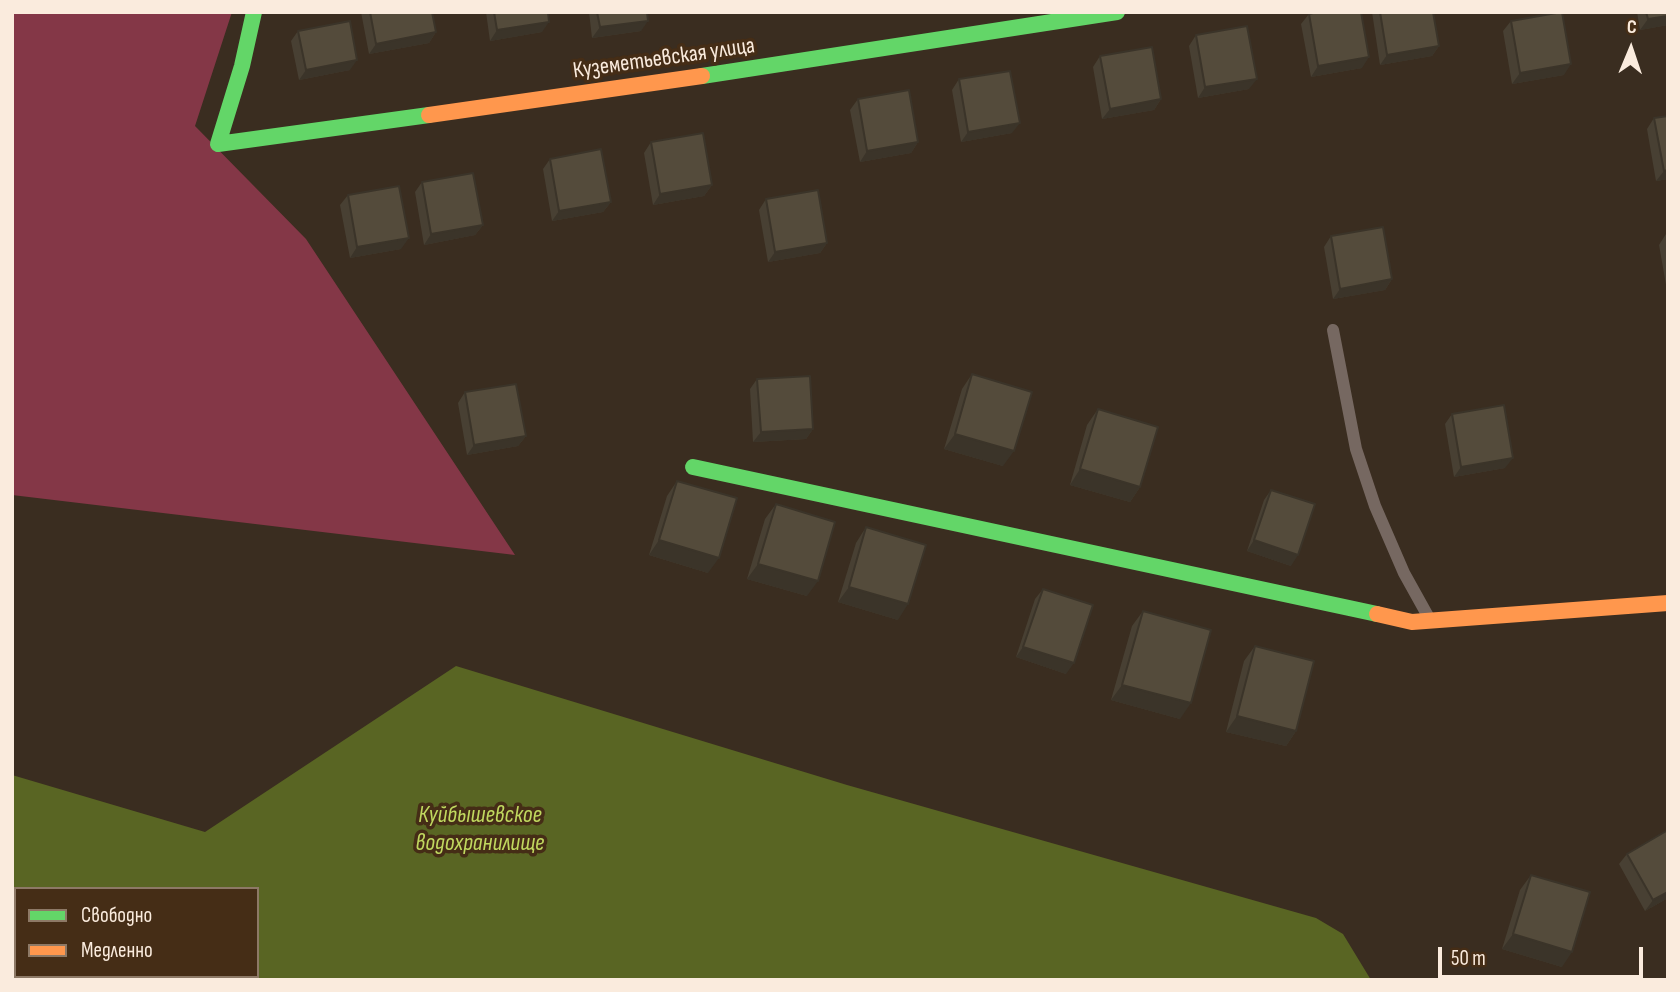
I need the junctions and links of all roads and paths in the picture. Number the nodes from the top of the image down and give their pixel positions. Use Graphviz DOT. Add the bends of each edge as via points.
graph roads {
  1 [pos="254,12"];
  2 [pos="1116,12"];
  3 [pos="1333,330"];
  4 [pos="693,467"];
  5 [pos="1668,603"];
  6 [pos="1431,621"];
  1 -- 2 [label="street, Куземетьевская улица" via="218,144 856,55"];
  3 -- 6 [label="lane" via="1356,449 1375,506"];
  4 -- 6 [label="street" via="1412,622"];
  5 -- 6 [label="street"];
}
